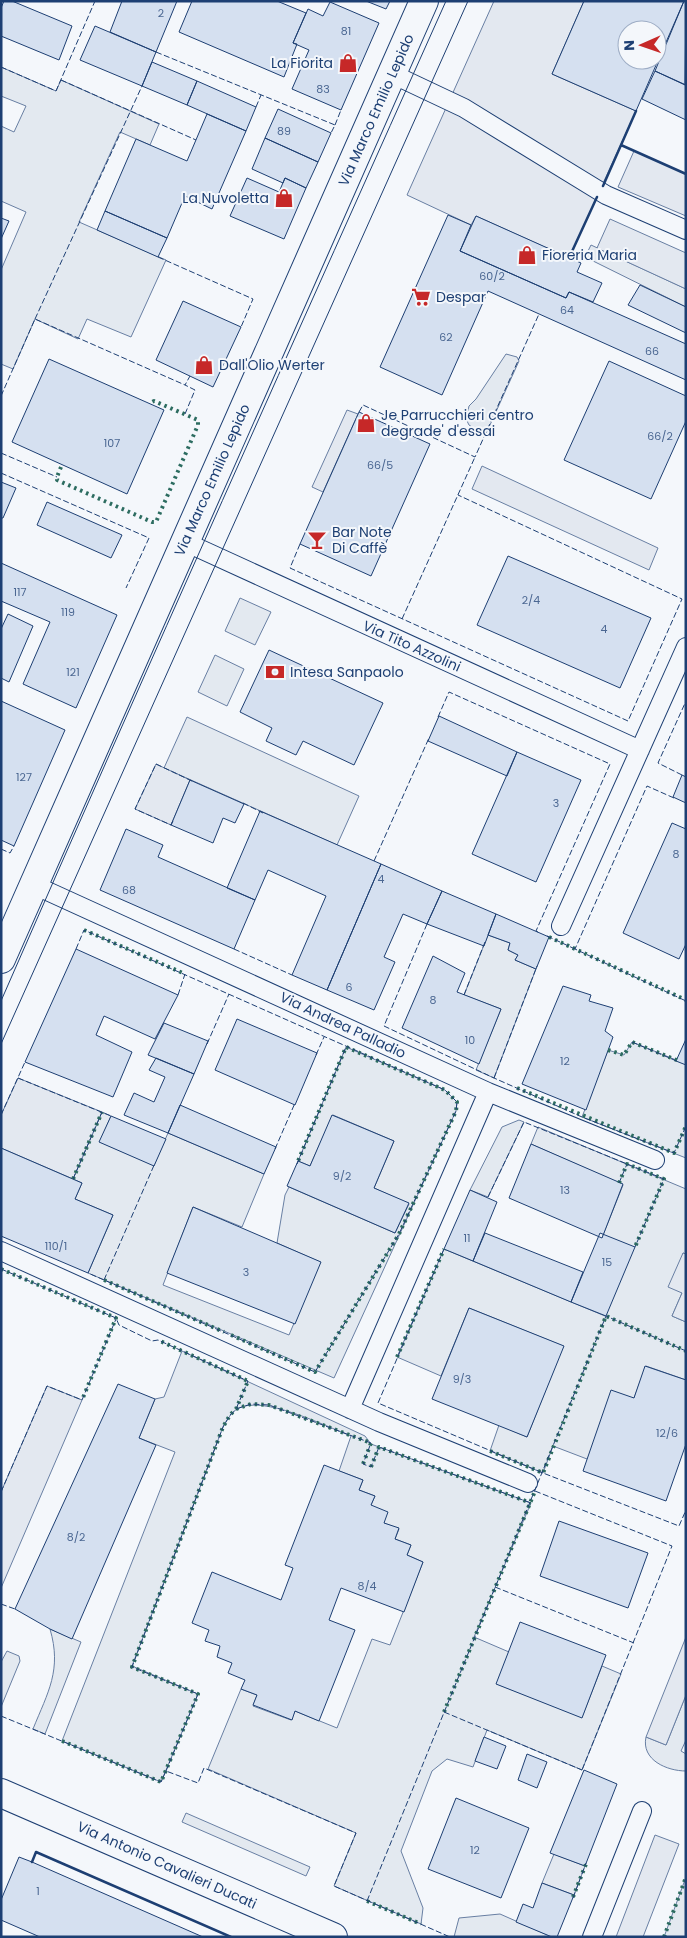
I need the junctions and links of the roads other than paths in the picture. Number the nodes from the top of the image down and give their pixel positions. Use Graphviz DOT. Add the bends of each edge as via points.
graph roads {
  1 [pos="424,1"];
  2 [pos="392,74"];
  3 [pos="686,230"];
  4 [pos="185,542"];
  5 [pos="686,648"];
  6 [pos="640,750"];
  7 [pos="34,885"];
  8 [pos="561,926"];
  9 [pos="1,959"];
  10 [pos="488,1092"];
  11 [pos="655,1160"];
  12 [pos="1,1251"];
  13 [pos="350,1409"];
  14 [pos="528,1483"];
  15 [pos="1,1793"];
  16 [pos="642,1811"];
  17 [pos="333,1937"];
  18 [pos="592,1937"];
  1 -- 2 [label="main road, Via Marco Emilio Lepido"];
  2 -- 3 [label="lane" via="464,108 606,195"];
  2 -- 4 [label="main road, Via Marco Emilio Lepido"];
  4 -- 6 [label="lane, Via Tito Azzolini"];
  4 -- 7 [label="main road, Via Marco Emilio Lepido"];
  5 -- 6 [label="lane"];
  6 -- 8 [label="lane"];
  7 -- 9 [label="main road, Via Marco Emilio Lepido"];
  7 -- 10 [label="lane, Via Andrea Palladio"];
  10 -- 11 [label="lane, Via Andrea Palladio"];
  10 -- 13 [label="lane"];
  12 -- 13 [label="lane"];
  13 -- 14 [label="lane"];
  15 -- 17 [label="main road, Via Antonio Cavalieri Ducati"];
  16 -- 18 [label="lane"];
}
